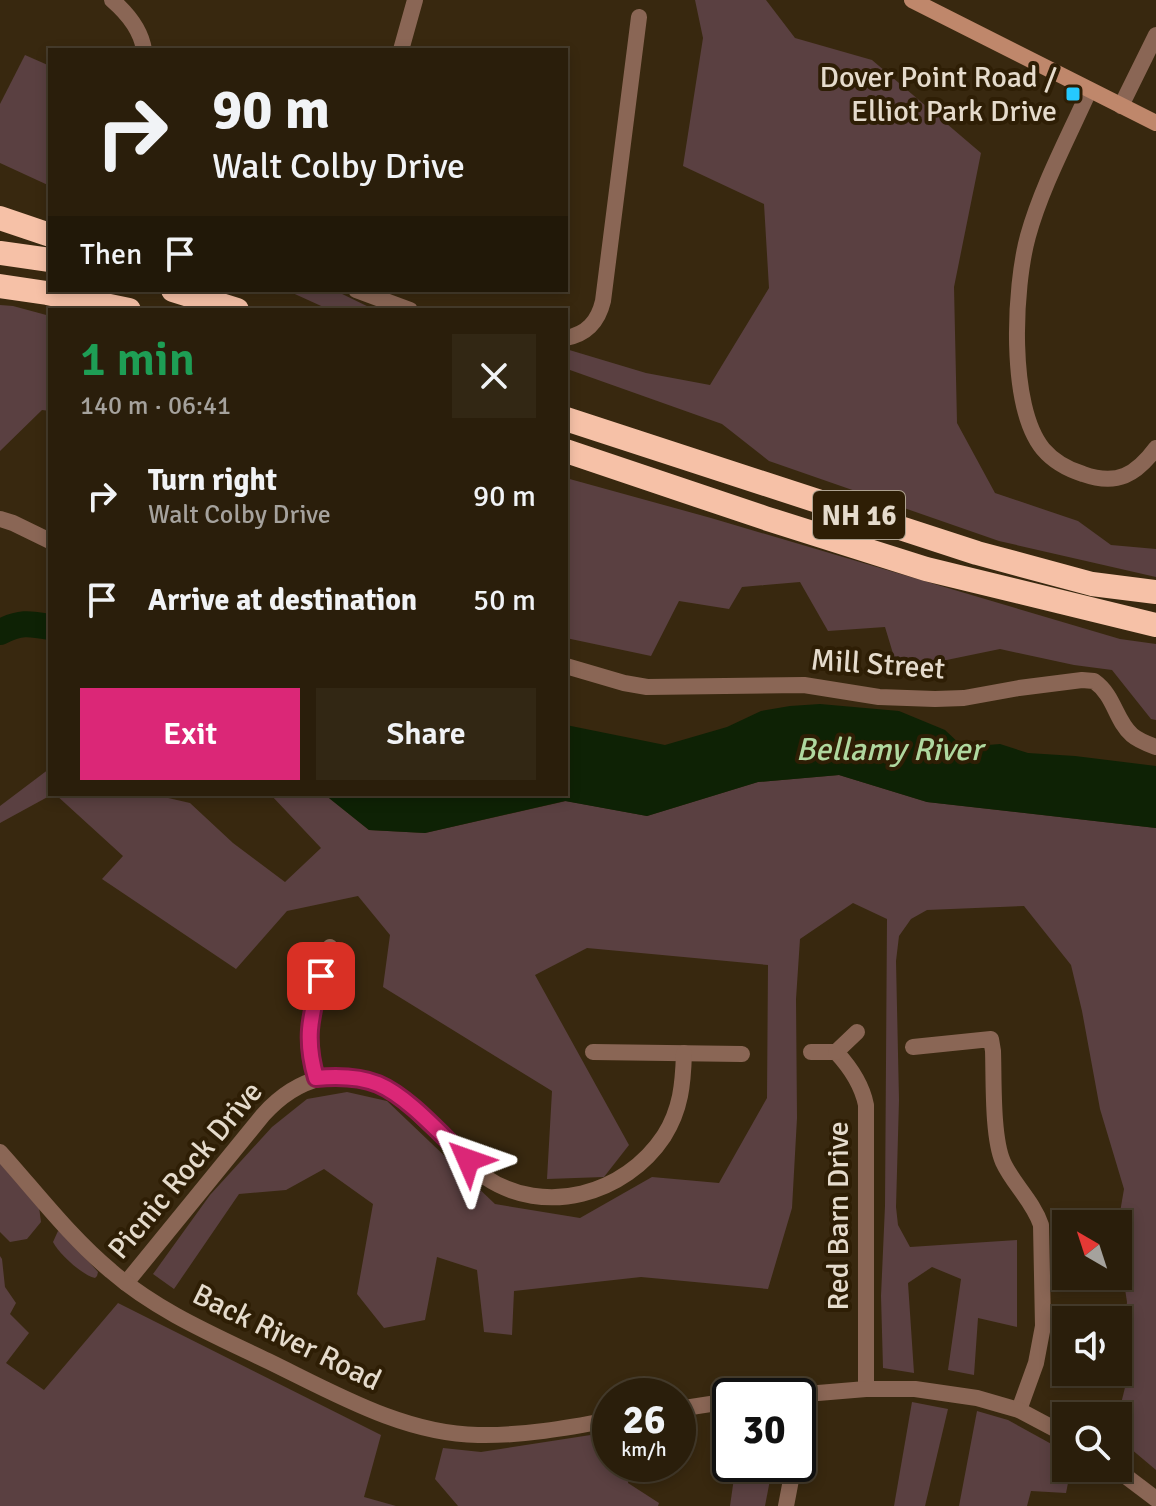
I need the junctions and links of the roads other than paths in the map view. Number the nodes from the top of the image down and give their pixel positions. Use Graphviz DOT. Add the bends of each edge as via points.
graph roads {
  1 [pos="112,0"];
  2 [pos="415,0"];
  3 [pos="912,0"];
  4 [pos="639,17"];
  5 [pos="1156,35"];
  6 [pos="144,48"];
  7 [pos="402,48"];
  8 [pos="1089,91"];
  9 [pos="1121,106"];
  10 [pos="1156,123"];
  11 [pos="0,218"];
  12 [pos="48,234"];
  13 [pos="0,253"];
  14 [pos="48,260"];
  15 [pos="0,286"];
  16 [pos="179,292"];
  17 [pos="361,292"];
  18 [pos="119,308"];
  19 [pos="231,308"];
  20 [pos="405,308"];
  21 [pos="573,336"];
  22 [pos="568,420"];
  23 [pos="1156,448"];
  24 [pos="568,452"];
  25 [pos="0,519"];
  26 [pos="48,540"];
  27 [pos="1156,592"];
  28 [pos="1156,625"];
  29 [pos="568,667"];
  30 [pos="1156,747"];
  31 [pos="330,947"];
  32 [pos="857,1032"];
  33 [pos="913,1047"];
  34 [pos="593,1052"];
  35 [pos="811,1052"];
  36 [pos="836,1052"];
  37 [pos="684,1053"];
  38 [pos="742,1054"];
  39 [pos="316,1078"];
  40 [pos="0,1152"];
  41 [pos="126,1283"];
  42 [pos="866,1389"];
  43 [pos="816,1396"];
  44 [pos="1019,1410"];
  45 [pos="592,1423"];
  46 [pos="1052,1428"];
  47 [pos="1132,1481"];
  48 [pos="791,1482"];
  49 [pos="1156,1499"];
  50 [pos="786,1506"];
  1 -- 6 [label="street" via="135,26"];
  2 -- 7 [label="street"];
  3 -- 8 [label="main road"];
  4 -- 21 [label="street" via="603,301 589,329"];
  5 -- 9 [label="street"];
  8 -- 9 [label="main road"];
  8 -- 23 [label="street" via="1027,239 1016,323 1022,393 1033,434 1067,468 1114,479 1131,474"];
  9 -- 10 [label="main road"];
  11 -- 12 [label="highway"];
  13 -- 14 [label="highway"];
  15 -- 18 [label="highway"];
  16 -- 19 [label="highway"];
  17 -- 20 [label="street"];
  22 -- 27 [label="highway, NH 16" via="977,553 1092,584"];
  24 -- 28 [label="highway, NH 16" via="926,569"];
  25 -- 26 [label="street"];
  29 -- 30 [label="street, Mill Street" via="647,687 804,685 905,699 964,698 1094,681 1109,695 1132,735"];
  31 -- 39 [label="street" via="310,1024"];
  32 -- 36 [label="street"];
  33 -- 44 [label="street" via="991,1039 997,1142 1002,1160 1041,1225 1043,1326"];
  34 -- 37 [label="street"];
  35 -- 36 [label="street"];
  36 -- 42 [label="street, Red Barn Drive" via="861,1088 866,1105"];
  37 -- 38 [label="street"];
  37 -- 39 [label="street, Picnic Rock Drive" via="683,1089 656,1146 618,1179 567,1198 533,1197 496,1184 379,1085 349,1077"];
  39 -- 41 [label="street, Picnic Rock Drive" via="268,1108"];
  40 -- 41 [label="street, Back River Road" via="73,1234"];
  41 -- 45 [label="street, Back River Road" via="179,1317 269,1362 426,1428 476,1435"];
  42 -- 43 [label="street"];
  42 -- 44 [label="street" via="915,1389"];
  44 -- 46 [label="street"];
  47 -- 49 [label="street"];
  48 -- 50 [label="street"];
}
